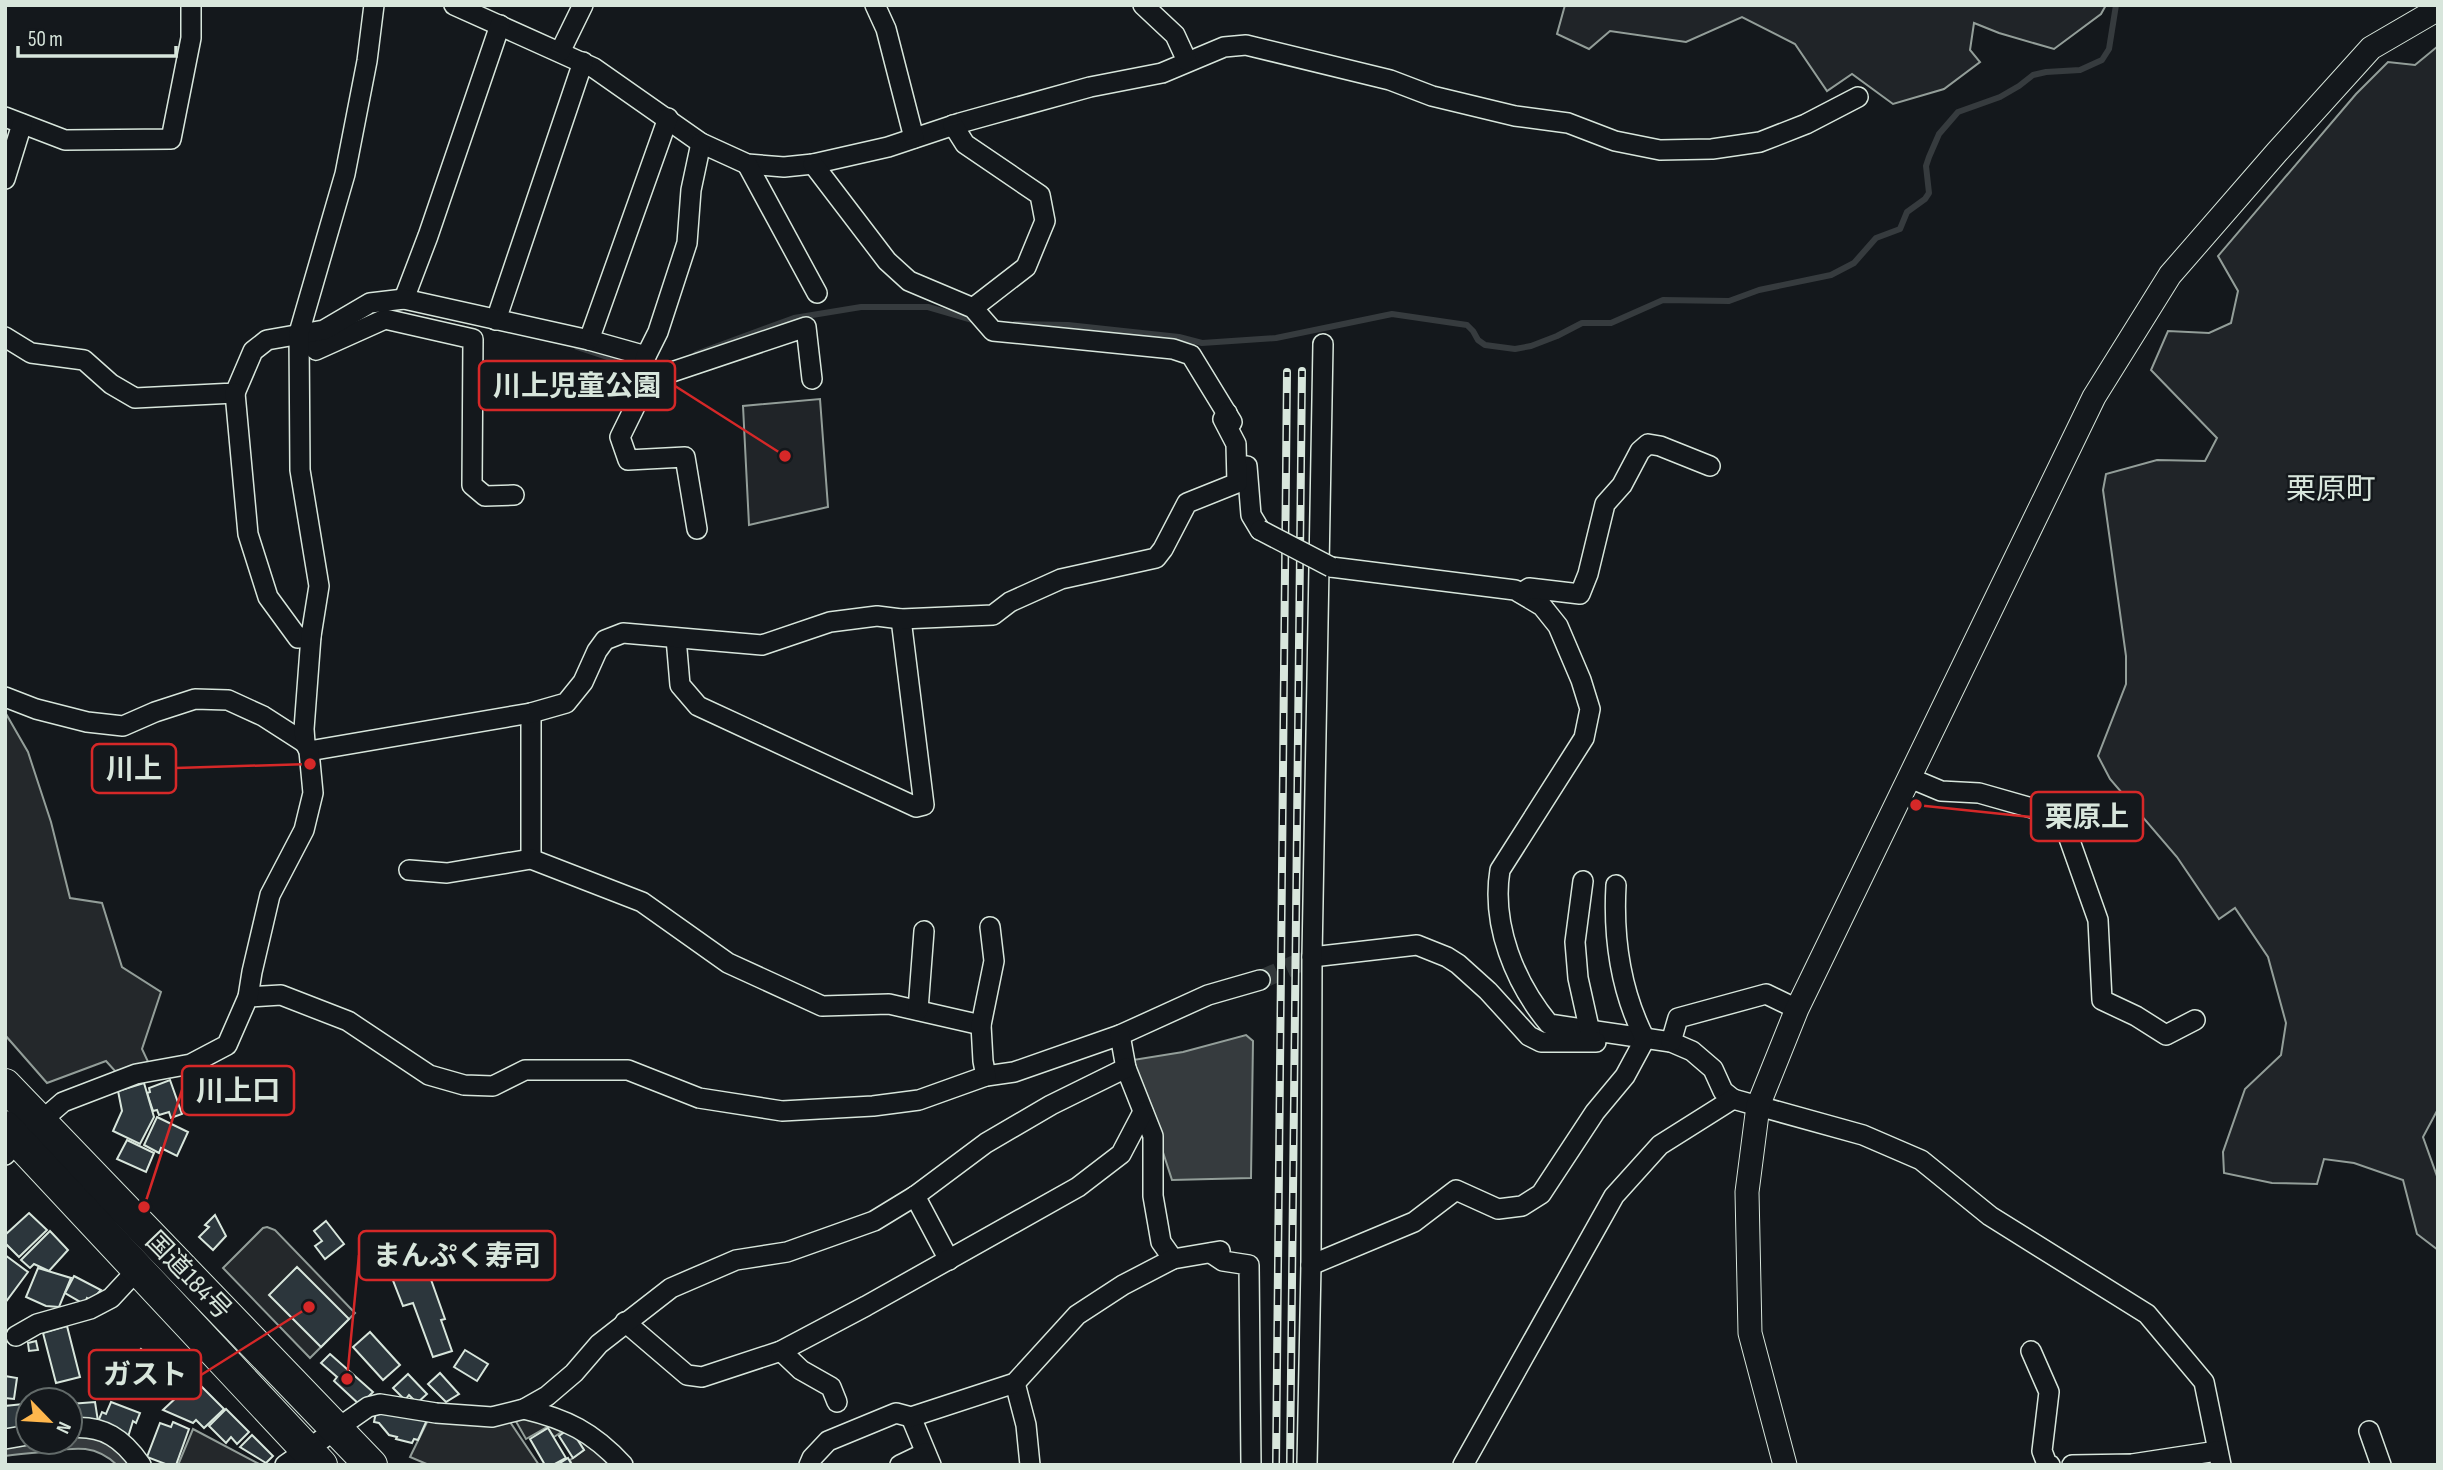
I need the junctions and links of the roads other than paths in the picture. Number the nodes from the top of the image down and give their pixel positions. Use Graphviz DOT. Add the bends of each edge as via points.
graph roads {
  1 [pos="191,5"];
  2 [pos="374,5"];
  3 [pos="454,5"];
  4 [pos="583,5"];
  5 [pos="875,5"];
  6 [pos="1143,5"];
  7 [pos="2438,9"];
  8 [pos="500,25"];
  9 [pos="560,52"];
  10 [pos="1187,61"];
  11 [pos="583,62"];
  12 [pos="1858,97"];
  13 [pos="668,118"];
  14 [pos="14,121"];
  15 [pos="953,125"];
  16 [pos="914,138"];
  17 [pos="701,143"];
  18 [pos="747,164"];
  19 [pos="813,164"];
  20 [pos="5,179"];
  21 [pos="817,293"];
  22 [pos="404,299"];
  23 [pos="982,317"];
  24 [pos="496,320"];
  25 [pos="299,333"];
  26 [pos="5,337"];
  27 [pos="589,340"];
  28 [pos="1323,344"];
  29 [pos="316,350"];
  30 [pos="299,364"];
  31 [pos="646,368"];
  32 [pos="812,379"];
  33 [pos="234,393"];
  34 [pos="1227,413"];
  35 [pos="1710,466"];
  36 [pos="514,495"];
  37 [pos="697,529"];
  38 [pos="1521,593"];
  39 [pos="901,619"];
  40 [pos="311,636"];
  41 [pos="676,638"];
  42 [pos="5,697"];
  43 [pos="531,713"];
  44 [pos="307,747"];
  45 [pos="1910,778"];
  46 [pos="531,859"];
  47 [pos="409,870"];
  48 [pos="1583,881"];
  49 [pos="1616,885"];
  50 [pos="989,927"];
  51 [pos="924,931"];
  52 [pos="1312,957"];
  53 [pos="1260,981"];
  54 [pos="248,998"];
  55 [pos="918,1010"];
  56 [pos="1797,1010"];
  57 [pos="2195,1020"];
  58 [pos="981,1025"];
  59 [pos="1595,1032"];
  60 [pos="1120,1035"];
  61 [pos="1644,1039"];
  62 [pos="1671,1042"];
  63 [pos="1126,1069"];
  64 [pos="986,1076"];
  65 [pos="5,1085"];
  66 [pos="1733,1099"];
  67 [pos="1758,1106"];
  68 [pos="1143,1112"];
  69 [pos="17,1136"];
  70 [pos="915,1196"];
  71 [pos="1173,1259"];
  72 [pos="949,1260"];
  73 [pos="1311,1265"];
  74 [pos="138,1269"];
  75 [pos="625,1322"];
  76 [pos="16,1336"];
  77 [pos="781,1351"];
  78 [pos="2031,1351"];
  79 [pos="1015,1383"];
  80 [pos="837,1402"];
  81 [pos="524,1409"];
  82 [pos="911,1417"];
  83 [pos="84,1427"];
  84 [pos="337,1429"];
  85 [pos="2369,1431"];
  86 [pos="2219,1458"];
  87 [pos="928,1459"];
  88 [pos="305,1460"];
  89 [pos="141,1465"];
  90 [pos="371,1465"];
  91 [pos="623,1465"];
  92 [pos="809,1465"];
  93 [pos="900,1465"];
  94 [pos="1030,1465"];
  95 [pos="1251,1465"];
  96 [pos="1307,1465"];
  97 [pos="1463,1465"];
  98 [pos="1785,1465"];
  99 [pos="2050,1465"];
  100 [pos="2072,1465"];
  101 [pos="2381,1465"];
  1 -- 14 [label="street" via="191,38 171,139 65,139"];
  2 -- 25 [label="street" via="345,174"];
  3 -- 8 [label="street"];
  4 -- 9 [label="street"];
  5 -- 16 [label="street" via="886,29"];
  6 -- 10 [label="street" via="1175,35"];
  7 -- 45 [label="street" via="2371,48 2170,275 2094,397"];
  8 -- 9 [label="street"];
  8 -- 22 [label="street"];
  9 -- 11 [label="street"];
  10 -- 12 [label="street" via="1224,47 1245,45 1390,79 1432,96 1568,123 1615,141 1660,149 1712,149 1760,142"];
  10 -- 15 [label="street" via="1162,73 1090,87"];
  11 -- 13 [label="street"];
  11 -- 24 [label="street"];
  13 -- 17 [label="street"];
  13 -- 27 [label="street"];
  14 -- 20 [label="street"];
  15 -- 16 [label="street"];
  15 -- 23 [label="street" via="965,144 1040,195 1045,221 1026,267"];
  16 -- 19 [label="street"];
  17 -- 18 [label="street"];
  17 -- 31 [label="street" via="687,243"];
  18 -- 19 [label="street"];
  18 -- 21 [label="street"];
  19 -- 23 [label="street" via="901,274"];
  22 -- 24 [label="street"];
  22 -- 25 [label="street" via="370,303 324,330"];
  23 -- 34 [label="street" via="993,331 1173,349 1191,355"];
  24 -- 27 [label="street"];
  25 -- 29 [label="street"];
  25 -- 30 [label="street"];
  25 -- 33 [label="street" via="267,340 253,351"];
  26 -- 33 [label="street" via="31,353 85,360 135,398"];
  27 -- 31 [label="street"];
  28 -- 52 [label="street"];
  29 -- 30 [label="street"];
  29 -- 36 [label="street" via="385,319 473,339 472,485 485,496"];
  30 -- 40 [label="street" via="300,471 319,586"];
  31 -- 32 [label="street" via="806,327"];
  31 -- 37 [label="street" via="620,437 628,460 685,457"];
  33 -- 40 [label="street" via="248,534 268,597 298,638"];
  34 -- 38 [label="street, bridge" via="1244,441 1251,515 1260,530 1331,567"];
  34 -- 39 [label="street" via="1223,419 1236,444 1237,483 1187,503 1156,558 1062,579 1010,602 993,615"];
  35 -- 38 [label="street" via="1648,444 1605,504 1580,594 1529,588"];
  38 -- 59 [label="street" via="1542,606 1558,626 1590,709 1584,738 1500,870 1499,915 1510,959 1534,1006 1549,1024"];
  39 -- 41 [label="street" via="877,616 830,622 762,645"];
  39 -- 41 [label="street" via="924,805 916,807 698,706 680,685"];
  40 -- 44 [label="street" via="304,729"];
  41 -- 43 [label="street" via="623,633 605,640 566,703"];
  42 -- 44 [label="street" via="87,722 123,726 195,699 228,700 263,716"];
  43 -- 44 [label="street"];
  43 -- 46 [label="street"];
  44 -- 54 [label="street" via="313,793 304,830 270,895"];
  45 -- 56 [label="street"];
  45 -- 57 [label="street" via="1941,791 1979,793 2046,812 2065,827 2098,920 2102,1000 2166,1035"];
  46 -- 47 [label="street" via="447,873"];
  46 -- 55 [label="street" via="642,902 728,963 822,1006 890,1004"];
  48 -- 59 [label="street" via="1575,942 1578,978"];
  49 -- 61 [label="street" via="1617,950 1631,1012"];
  50 -- 58 [label="street" via="994,961"];
  51 -- 55 [label="street"];
  52 -- 59 [label="street" via="1417,945 1458,964 1520,1028 1541,1042 1598,1042"];
  52 -- 73 [label="street"];
  53 -- 60 [label="street" via="1208,995"];
  54 -- 64 [label="street" via="281,995 348,1021 429,1075 464,1085 493,1086 525,1070 628,1070 699,1098 782,1111 919,1100"];
  54 -- 69 [label="street" via="227,1045 191,1064 136,1074 63,1102"];
  55 -- 58 [label="street"];
  56 -- 62 [label="street" via="1766,994 1678,1018"];
  56 -- 67 [label="street"];
  58 -- 64 [label="street"];
  59 -- 61 [label="street"];
  60 -- 63 [label="street"];
  60 -- 64 [label="street" via="1014,1072"];
  61 -- 62 [label="street"];
  61 -- 73 [label="street" via="1625,1076 1595,1112 1541,1194 1522,1206 1499,1209 1456,1190 1414,1222"];
  62 -- 66 [label="street" via="1692,1051 1713,1069 1723,1091"];
  63 -- 68 [label="street"];
  63 -- 70 [label="street" via="986,1143"];
  65 -- 69 [label="highway, 国道184号"];
  66 -- 67 [label="street"];
  66 -- 97 [label="street" via="1660,1145 1614,1196"];
  67 -- 86 [label="street" via="1863,1135 1921,1160 1990,1216 2147,1314 2204,1382"];
  67 -- 98 [label="street" via="1747,1192 1750,1333"];
  68 -- 71 [label="street" via="1153,1136 1153,1196 1161,1242"];
  68 -- 72 [label="street" via="1121,1154 1078,1187"];
  69 -- 74 [label="highway, 国道184号"];
  69 -- 84 [label="highway, 国道184号"];
  70 -- 72 [label="street"];
  70 -- 75 [label="street" via="874,1221 787,1252 725,1264 671,1289"];
  71 -- 79 [label="street" via="1077,1315"];
  71 -- 95 [label="street" via="1215,1252 1223,1261 1250,1265"];
  72 -- 77 [label="street"];
  73 -- 96 [label="street"];
  74 -- 76 [label="street" via="111,1298"];
  74 -- 88 [label="highway, 国道184号"];
  75 -- 77 [label="street" via="687,1375 702,1377"];
  75 -- 81 [label="street" via="574,1373"];
  77 -- 80 [label="street" via="801,1370 831,1387"];
  78 -- 99 [label="street" via="2049,1392 2042,1451"];
  79 -- 82 [label="street"];
  79 -- 94 [label="street"];
  81 -- 84 [label="street" via="492,1417 380,1404"];
  81 -- 91 [label="street" via="591,1435"];
  82 -- 87 [label="street"];
  82 -- 92 [label="street" via="896,1413 828,1441"];
  83 -- 89 [label="street" via="118,1439"];
  84 -- 88 [label="street"];
  84 -- 90 [label="highway, 国道184号"];
  85 -- 101 [label="street"];
  86 -- 100 [label="street"];
  87 -- 93 [label="street"];
}
